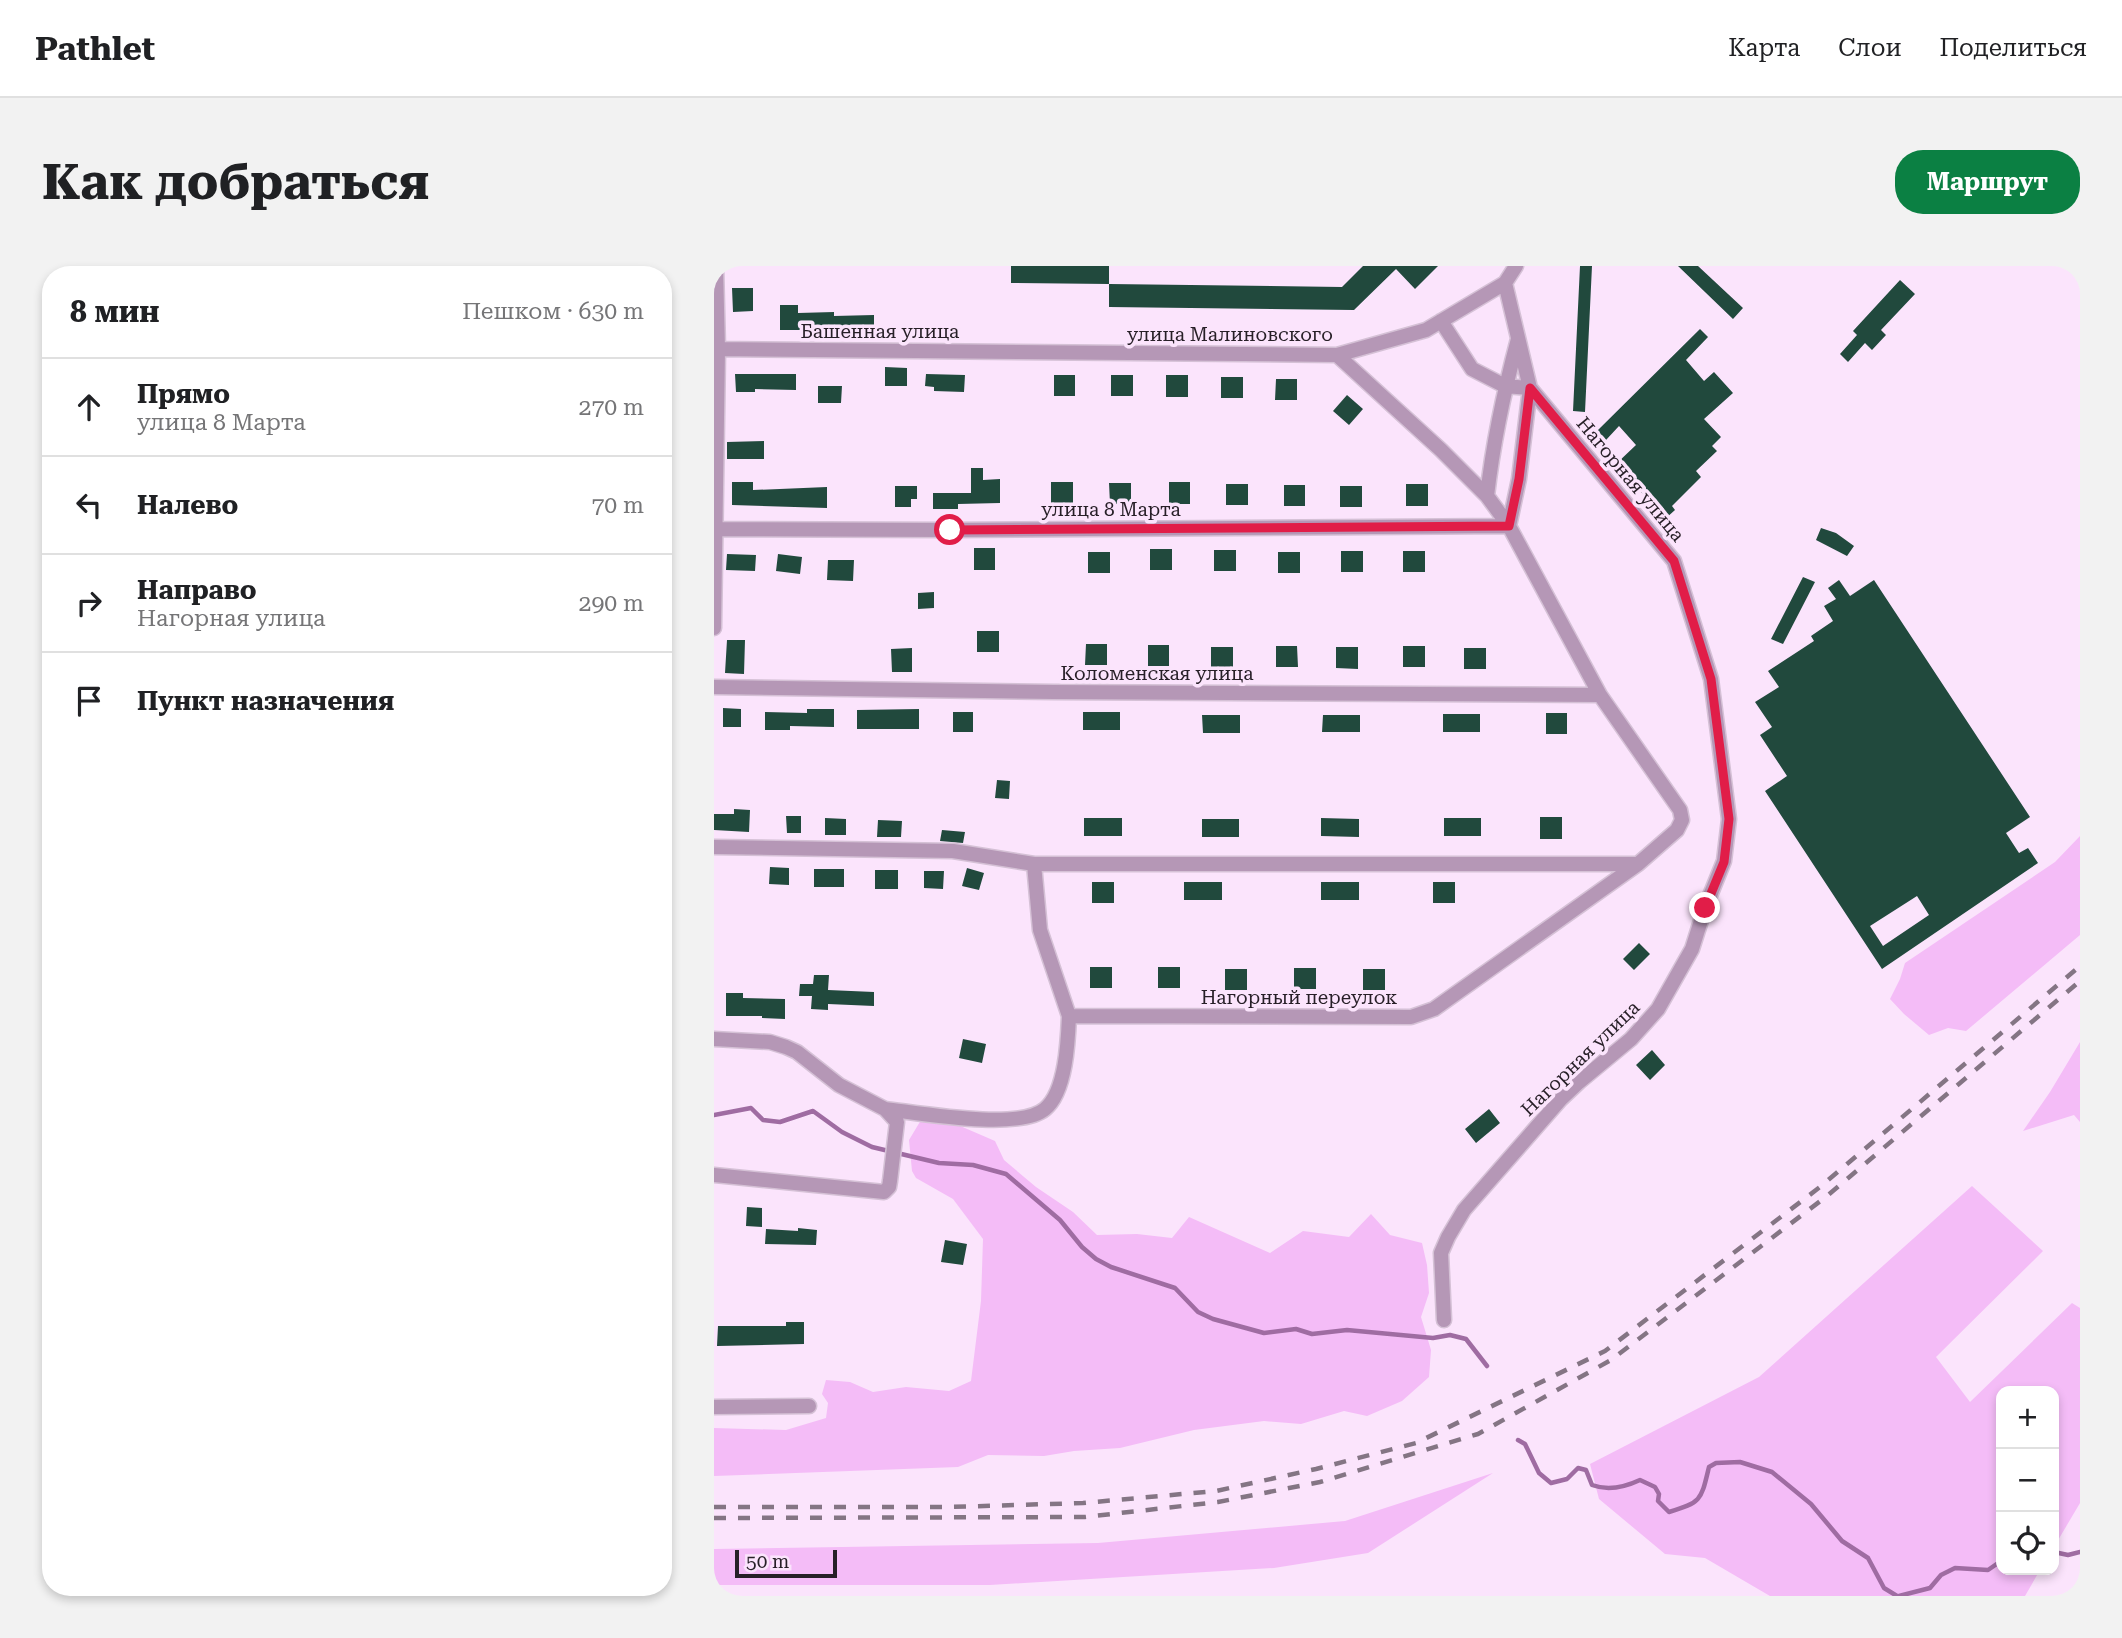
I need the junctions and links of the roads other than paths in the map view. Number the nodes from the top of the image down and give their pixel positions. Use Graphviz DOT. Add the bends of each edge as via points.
graph roads {
  1 [pos="716,266"];
  2 [pos="1516,266"];
  3 [pos="1505,283"];
  4 [pos="1441,321"];
  5 [pos="1518,338"];
  6 [pos="716,349"];
  7 [pos="1045,352"];
  8 [pos="1337,355"];
  9 [pos="1505,386"];
  10 [pos="1530,388"];
  11 [pos="1488,496"];
  12 [pos="1509,526"];
  13 [pos="715,529"];
  14 [pos="714,628"];
  15 [pos="714,687"];
  16 [pos="1600,695"];
  17 [pos="714,847"];
  18 [pos="1034,864"];
  19 [pos="1638,864"];
  20 [pos="1069,1016"];
  21 [pos="714,1039"];
  22 [pos="885,1109"];
  23 [pos="714,1175"];
  24 [pos="1444,1320"];
  25 [pos="809,1406"];
  26 [pos="714,1408"];
  1 -- 6 [label="street"];
  2 -- 3 [label="street, улица Малиновского"];
  3 -- 4 [label="street, улица Малиновского"];
  3 -- 5 [label="street, Нагорная улица"];
  4 -- 8 [label="street, улица Малиновского" via="1426,330"];
  4 -- 9 [label="street" via="1472,369"];
  5 -- 9 [label="street"];
  5 -- 10 [label="street, Нагорная улица"];
  6 -- 7 [label="street, Башенная улица"];
  6 -- 13 [label="street"];
  7 -- 8 [label="street, улица Малиновского"];
  8 -- 11 [label="street"];
  9 -- 10 [label="street"];
  9 -- 11 [label="street"];
  10 -- 12 [label="street"];
  10 -- 24 [label="street, Нагорная улица" via="1674,561 1711,679 1728,840 1692,949 1658,1009 1631,1040 1561,1099 1453,1228 1441,1253"];
  11 -- 12 [label="street"];
  12 -- 13 [label="street, улица 8 Марта"];
  12 -- 16 [label="street"];
  13 -- 14 [label="street"];
  15 -- 16 [label="street, Коломенская улица"];
  16 -- 19 [label="street, Нагорный переулок" via="1680,810 1677,830"];
  17 -- 18 [label="street" via="953,851"];
  18 -- 19 [label="street"];
  18 -- 20 [label="street" via="1040,930"];
  19 -- 20 [label="street, Нагорный переулок" via="1422,1015"];
  20 -- 22 [label="street" via="1059,1087 1045,1109 1012,1121"];
  21 -- 22 [label="street" via="786,1047"];
  22 -- 23 [label="street" via="897,1122 889,1187 884,1192"];
  25 -- 26 [label="street"];
}
